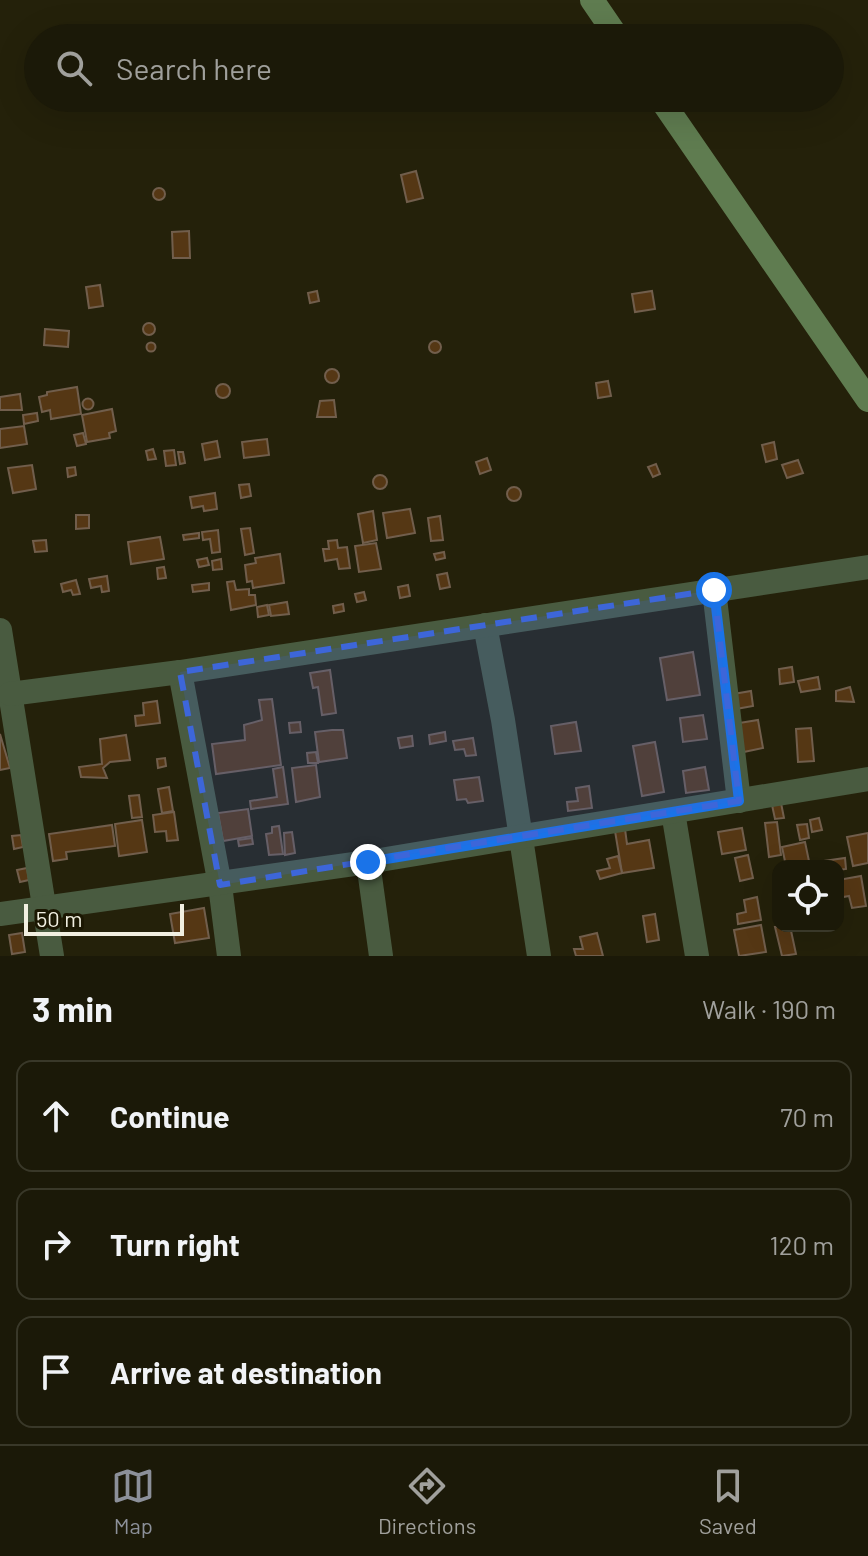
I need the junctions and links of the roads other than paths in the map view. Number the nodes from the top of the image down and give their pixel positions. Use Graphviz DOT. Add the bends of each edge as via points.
graph roads {
  1 [pos="592,0"];
  2 [pos="608,24"];
  3 [pos="670,112"];
  4 [pos="868,400"];
  5 [pos="868,567"];
  6 [pos="714,590"];
  7 [pos="485,625"];
  8 [pos="0,630"];
  9 [pos="180,672"];
  10 [pos="10,694"];
  11 [pos="868,779"];
  12 [pos="739,801"];
  13 [pos="673,812"];
  14 [pos="521,838"];
  15 [pos="368,862"];
  16 [pos="220,885"];
  17 [pos="44,907"];
  18 [pos="0,914"];
  19 [pos="52,956"];
  20 [pos="229,956"];
  21 [pos="381,956"];
  22 [pos="539,956"];
  23 [pos="697,956"];
  1 -- 2 [label="main road"];
  3 -- 4 [label="main road"];
  5 -- 6 [label="street"];
  6 -- 7 [label="street"];
  6 -- 12 [label="street"];
  7 -- 9 [label="street"];
  7 -- 14 [label="street"];
  8 -- 10 [label="street"];
  9 -- 10 [label="street"];
  9 -- 16 [label="street"];
  10 -- 17 [label="street"];
  11 -- 12 [label="street"];
  12 -- 13 [label="street"];
  13 -- 14 [label="street"];
  13 -- 23 [label="street"];
  14 -- 15 [label="street"];
  14 -- 22 [label="street"];
  15 -- 16 [label="street"];
  15 -- 21 [label="street"];
  16 -- 17 [label="street"];
  16 -- 20 [label="street"];
  17 -- 18 [label="street"];
  17 -- 19 [label="street"];
}
